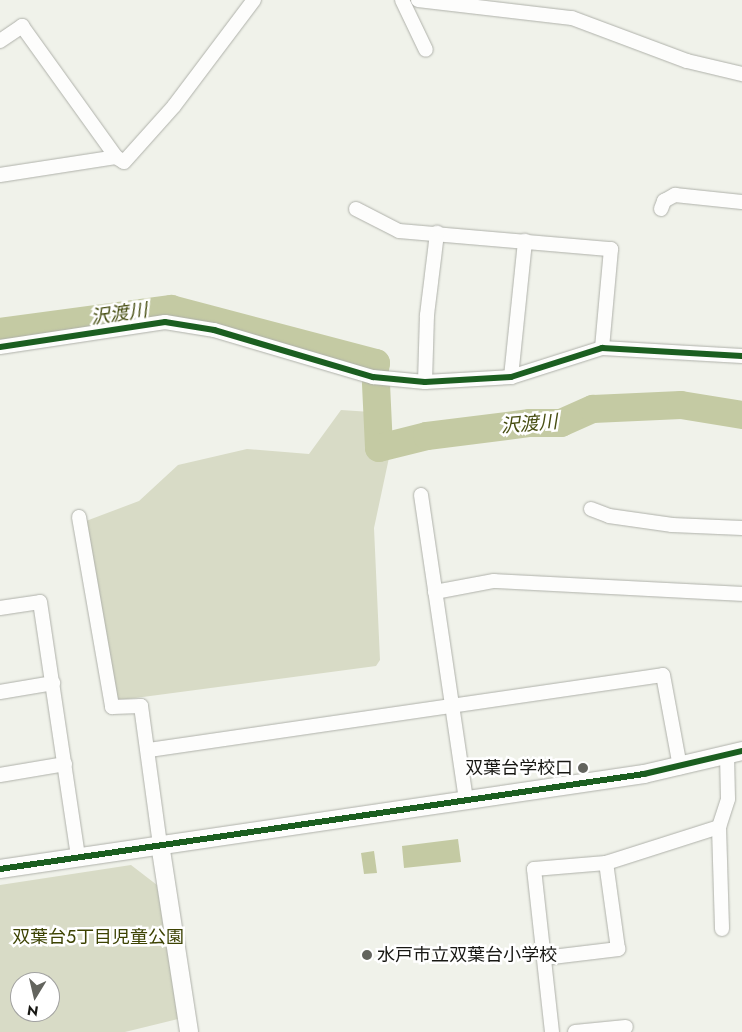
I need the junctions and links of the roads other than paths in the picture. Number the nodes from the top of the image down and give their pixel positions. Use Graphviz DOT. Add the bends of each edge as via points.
graph roads {
  1 [pos="254,0"];
  2 [pos="402,0"];
  3 [pos="418,0"];
  4 [pos="0,40"];
  5 [pos="426,50"];
  6 [pos="742,74"];
  7 [pos="116,157"];
  8 [pos="0,175"];
  9 [pos="742,202"];
  10 [pos="356,209"];
  11 [pos="661,210"];
  12 [pos="437,233"];
  13 [pos="525,241"];
  14 [pos="0,347"];
  15 [pos="602,348"];
  16 [pos="742,356"];
  17 [pos="511,377"];
  18 [pos="425,382"];
  19 [pos="421,496"];
  20 [pos="591,509"];
  21 [pos="79,517"];
  22 [pos="742,528"];
  23 [pos="435,592"];
  24 [pos="742,594"];
  25 [pos="0,608"];
  26 [pos="52,683"];
  27 [pos="0,692"];
  28 [pos="452,705"];
  29 [pos="148,750"];
  30 [pos="734,753"];
  31 [pos="64,764"];
  32 [pos="680,767"];
  33 [pos="0,775"];
  34 [pos="466,800"];
  35 [pos="719,827"];
  36 [pos="160,844"];
  37 [pos="78,856"];
  38 [pos="606,863"];
  39 [pos="0,869"];
  40 [pos="722,929"];
  41 [pos="544,958"];
  42 [pos="626,1027"];
  43 [pos="189,1032"];
  44 [pos="552,1032"];
  45 [pos="575,1032"];
  1 -- 7 [label="street" via="174,106 124,162"];
  2 -- 5 [label="street"];
  3 -- 6 [label="street" via="572,18 688,61"];
  4 -- 7 [label="street" via="22,26"];
  7 -- 8 [label="street"];
  9 -- 11 [label="street" via="675,195 664,201"];
  10 -- 12 [label="street" via="398,231"];
  12 -- 13 [label="street"];
  12 -- 18 [label="street" via="427,315"];
  13 -- 15 [label="street" via="611,249"];
  13 -- 17 [label="street"];
  14 -- 18 [label="street" via="165,322 214,330 373,377"];
  15 -- 16 [label="street"];
  15 -- 17 [label="street"];
  17 -- 18 [label="street"];
  19 -- 23 [label="street"];
  20 -- 22 [label="street" via="609,516 672,525"];
  21 -- 29 [label="street" via="112,707 140,706"];
  23 -- 24 [label="street" via="494,581"];
  23 -- 28 [label="street"];
  25 -- 26 [label="street" via="40,602"];
  26 -- 27 [label="street"];
  26 -- 31 [label="street"];
  28 -- 29 [label="street"];
  28 -- 32 [label="street" via="663,676"];
  28 -- 34 [label="street"];
  29 -- 36 [label="street"];
  30 -- 32 [label="street"];
  30 -- 35 [label="street" via="728,798"];
  31 -- 33 [label="street"];
  31 -- 37 [label="street"];
  32 -- 34 [label="street"];
  34 -- 36 [label="street"];
  35 -- 38 [label="street"];
  35 -- 40 [label="street"];
  36 -- 37 [label="street"];
  36 -- 43 [label="street"];
  37 -- 39 [label="street"];
  38 -- 41 [label="street" via="618,948"];
  38 -- 41 [label="street" via="534,869"];
  41 -- 44 [label="street"];
  42 -- 45 [label="street"];
}
